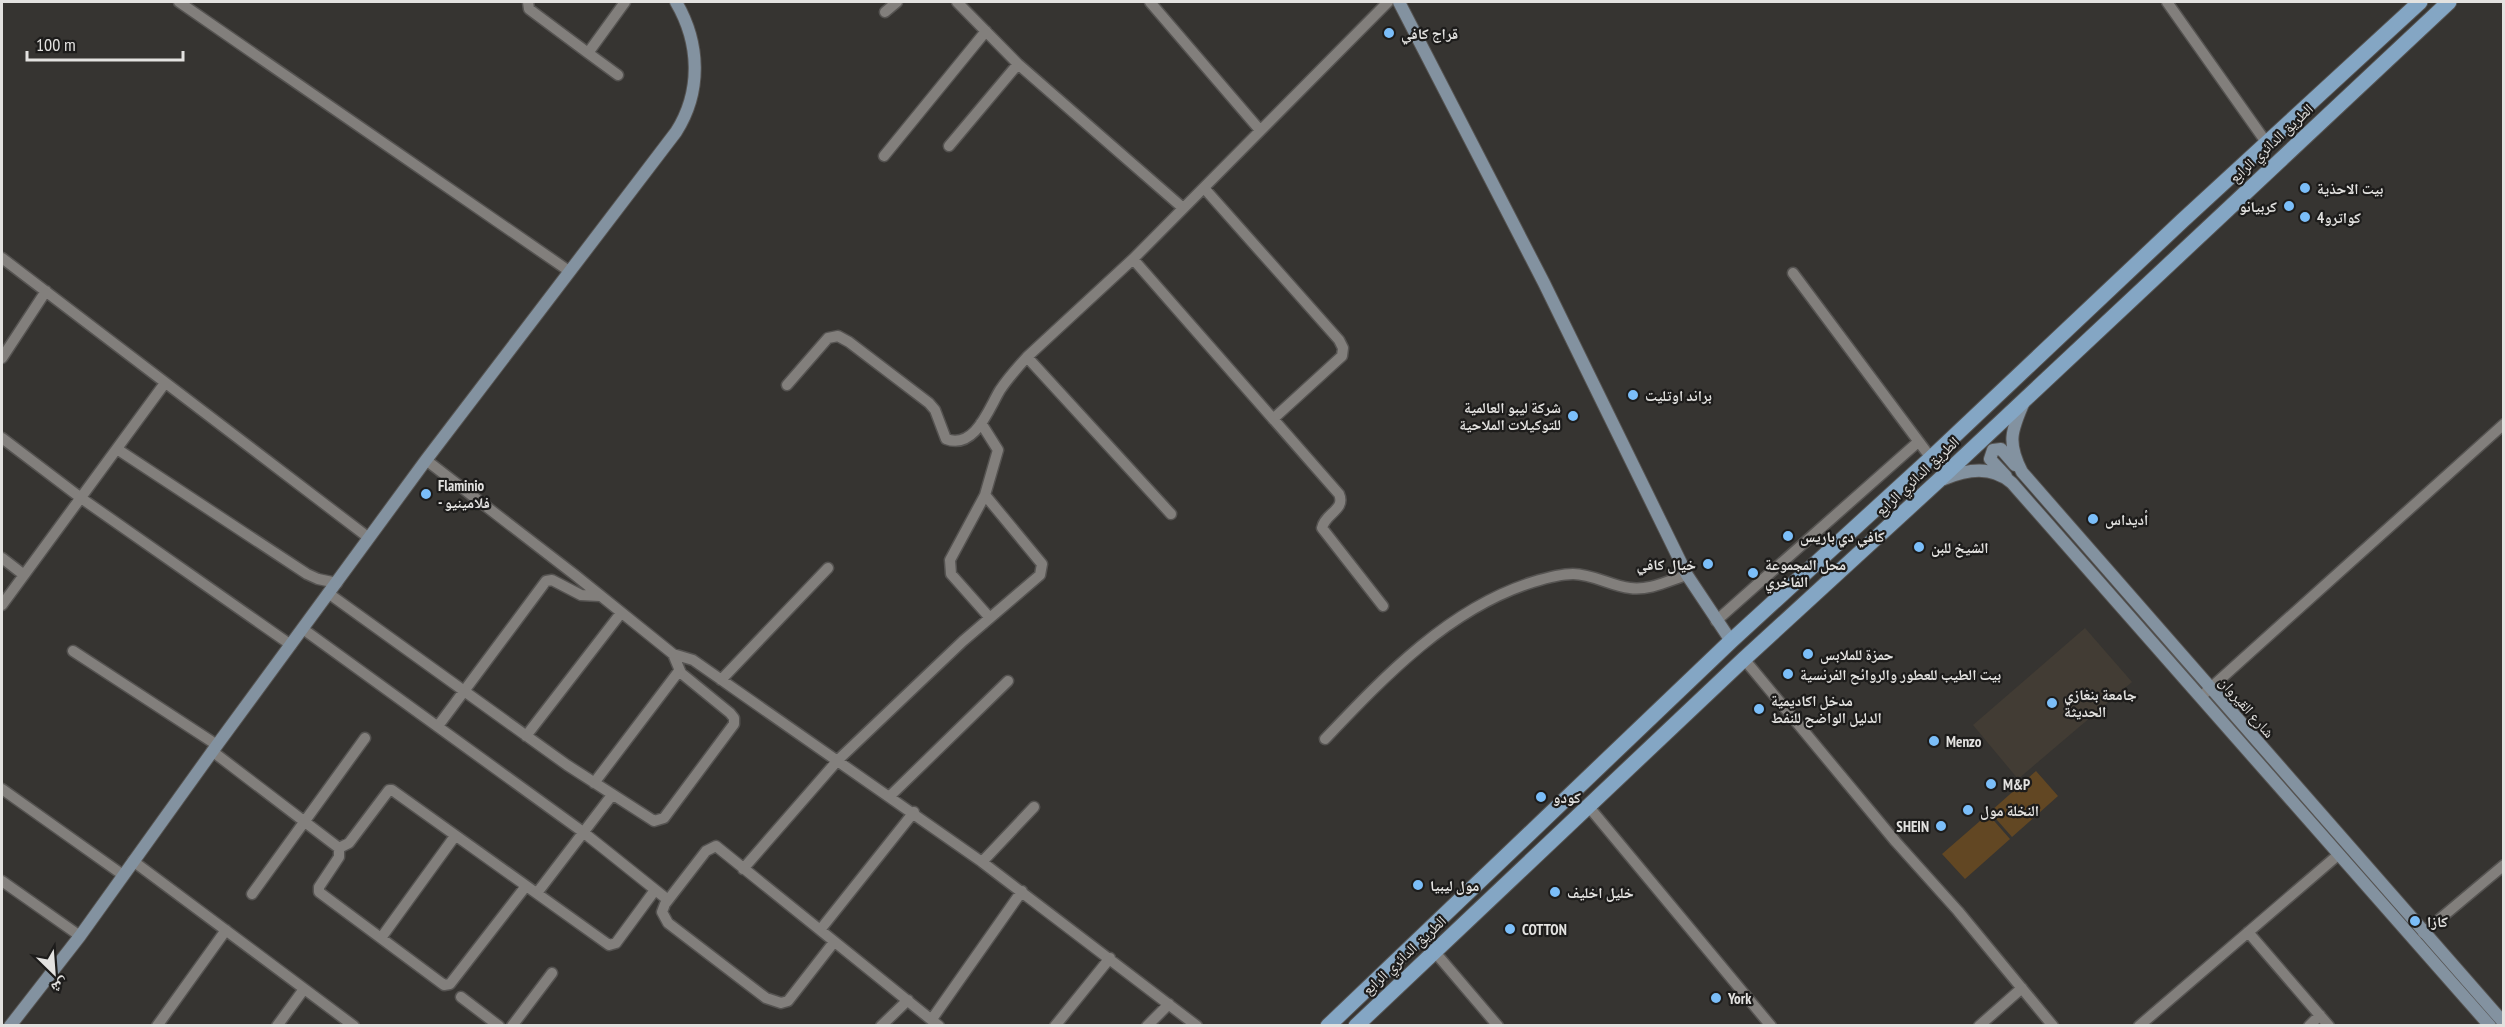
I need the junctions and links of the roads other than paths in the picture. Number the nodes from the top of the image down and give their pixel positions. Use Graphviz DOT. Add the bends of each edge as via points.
graph roads {
  1 [pos="179,2"];
  2 [pos="528,2"];
  3 [pos="624,2"];
  4 [pos="897,2"];
  5 [pos="957,2"];
  6 [pos="1150,2"];
  7 [pos="1388,2"];
  8 [pos="1399,2"];
  9 [pos="2167,2"];
  10 [pos="2420,2"];
  11 [pos="2449,2"];
  12 [pos="679,3"];
  13 [pos="885,12"];
  14 [pos="986,32"];
  15 [pos="588,53"];
  16 [pos="1018,64"];
  17 [pos="618,75"];
  18 [pos="1259,129"];
  19 [pos="2266,142"];
  20 [pos="949,146"];
  21 [pos="884,156"];
  22 [pos="1204,188"];
  23 [pos="1183,208"];
  24 [pos="2,258"];
  25 [pos="1133,259"];
  26 [pos="569,271"];
  27 [pos="1793,273"];
  28 [pos="46,291"];
  29 [pos="1027,357"];
  30 [pos="2,358"];
  31 [pos="165,383"];
  32 [pos="788,385"];
  33 [pos="2028,395"];
  34 [pos="1273,419"];
  35 [pos="981,423"];
  36 [pos="2504,424"];
  37 [pos="2,438"];
  38 [pos="1918,442"];
  39 [pos="117,449"];
  40 [pos="1931,458"];
  41 [pos="426,460"];
  42 [pos="2022,472"];
  43 [pos="2008,479"];
  44 [pos="1938,481"];
  45 [pos="985,495"];
  46 [pos="81,498"];
  47 [pos="1171,514"];
  48 [pos="369,538"];
  49 [pos="2,558"];
  50 [pos="828,568"];
  51 [pos="24,575"];
  52 [pos="1688,575"];
  53 [pos="337,583"];
  54 [pos="328,593"];
  55 [pos="600,596"];
  56 [pos="2,605"];
  57 [pos="1383,606"];
  58 [pos="621,613"];
  59 [pos="990,618"];
  60 [pos="1716,621"];
  61 [pos="303,629"];
  62 [pos="1731,641"];
  63 [pos="291,645"];
  64 [pos="73,651"];
  65 [pos="673,654"];
  66 [pos="1744,659"];
  67 [pos="679,671"];
  68 [pos="721,680"];
  69 [pos="1008,681"];
  70 [pos="2210,688"];
  71 [pos="465,690"];
  72 [pos="2201,696"];
  73 [pos="438,726"];
  74 [pos="526,736"];
  75 [pos="365,738"];
  76 [pos="1325,740"];
  77 [pos="214,748"];
  78 [pos="838,760"];
  79 [pos="594,783"];
  80 [pos="2,789"];
  81 [pos="612,795"];
  82 [pos="890,796"];
  83 [pos="1034,807"];
  84 [pos="1589,807"];
  85 [pos="914,812"];
  86 [pos="304,822"];
  87 [pos="583,832"];
  88 [pos="455,836"];
  89 [pos="339,848"];
  90 [pos="2338,855"];
  91 [pos="133,861"];
  92 [pos="982,862"];
  93 [pos="2504,865"];
  94 [pos="743,869"];
  95 [pos="123,875"];
  96 [pos="2,881"];
  97 [pos="526,886"];
  98 [pos="655,890"];
  99 [pos="1022,891"];
  100 [pos="537,893"];
  101 [pos="252,894"];
  102 [pos="668,900"];
  103 [pos="226,930"];
  104 [pos="820,930"];
  105 [pos="2248,932"];
  106 [pos="2423,933"];
  107 [pos="80,936"];
  108 [pos="381,938"];
  109 [pos="834,942"];
  110 [pos="1434,951"];
  111 [pos="1110,958"];
  112 [pos="552,973"];
  113 [pos="2022,988"];
  114 [pos="304,989"];
  115 [pos="460,997"];
  116 [pos="908,1000"];
  117 [pos="1170,1004"];
  118 [pos="2320,1015"];
  119 [pos="935,1022"];
  120 [pos="2504,1023"];
  121 [pos="13,1025"];
  122 [pos="157,1026"];
  123 [pos="277,1026"];
  124 [pos="354,1026"];
  125 [pos="499,1026"];
  126 [pos="512,1026"];
  127 [pos="881,1026"];
  128 [pos="1055,1026"];
  129 [pos="1147,1026"];
  130 [pos="1197,1026"];
  131 [pos="1328,1026"];
  132 [pos="1356,1026"];
  133 [pos="1498,1026"];
  134 [pos="1771,1026"];
  135 [pos="1979,1026"];
  136 [pos="2053,1026"];
  137 [pos="2139,1026"];
  138 [pos="2309,1026"];
  139 [pos="2329,1026"];
  140 [pos="2490,1026"];
  1 -- 26 [label="street"];
  2 -- 15 [label="street" via="529,9"];
  3 -- 15 [label="street"];
  4 -- 13 [label="street"];
  5 -- 14 [label="street"];
  6 -- 18 [label="street"];
  7 -- 18 [label="street"];
  8 -- 52 [label="street"];
  9 -- 19 [label="street"];
  10 -- 19 [label="main road, الطريق الدائري الرابع"];
  11 -- 33 [label="main road, الطريق الدائري الرابع"];
  12 -- 26 [label="street" via="696,67 686,116"];
  14 -- 16 [label="street"];
  14 -- 21 [label="street"];
  15 -- 17 [label="street"];
  16 -- 20 [label="street"];
  16 -- 23 [label="street"];
  18 -- 22 [label="street"];
  19 -- 40 [label="main road, الطريق الدائري الرابع"];
  22 -- 23 [label="street"];
  22 -- 34 [label="street" via="1343,348 1342,356"];
  23 -- 25 [label="street"];
  24 -- 28 [label="street"];
  25 -- 29 [label="street"];
  25 -- 34 [label="street"];
  26 -- 41 [label="street"];
  27 -- 38 [label="street"];
  28 -- 30 [label="street"];
  28 -- 31 [label="street"];
  29 -- 35 [label="street" via="1000,390"];
  29 -- 47 [label="street"];
  31 -- 39 [label="street"];
  31 -- 48 [label="street"];
  32 -- 35 [label="street" via="827,339 838,336 929,403 946,439 965,438"];
  33 -- 42 [label="street, شارع القيروان" via="2011,437"];
  33 -- 44 [label="main road, الطريق الدائري الرابع"];
  34 -- 57 [label="street" via="1339,494 1341,505 1323,522 1322,528"];
  35 -- 45 [label="street" via="998,450"];
  36 -- 70 [label="street"];
  37 -- 46 [label="street"];
  38 -- 40 [label="street"];
  38 -- 60 [label="street"];
  39 -- 46 [label="street"];
  39 -- 53 [label="street" via="307,574"];
  40 -- 62 [label="main road, الطريق الدائري الرابع"];
  41 -- 48 [label="street"];
  41 -- 55 [label="street"];
  42 -- 43 [label="street, شارع القيروان" via="2004,451 1995,448 1990,459"];
  42 -- 70 [label="street, شارع القيروان"];
  43 -- 44 [label="street" via="1976,469"];
  43 -- 72 [label="street, شارع القيروان"];
  44 -- 66 [label="main road, الطريق الدائري الرابع"];
  45 -- 59 [label="street" via="949,568"];
  45 -- 59 [label="street" via="1042,566 1039,577"];
  46 -- 51 [label="street"];
  46 -- 63 [label="street"];
  48 -- 53 [label="street"];
  49 -- 51 [label="street"];
  50 -- 68 [label="street"];
  51 -- 56 [label="street"];
  52 -- 60 [label="street"];
  52 -- 76 [label="street" via="1638,589 1574,574 1548,578 1492,597 1417,651"];
  53 -- 54 [label="street"];
  54 -- 61 [label="street"];
  54 -- 71 [label="street"];
  55 -- 58 [label="street"];
  55 -- 71 [label="street" via="581,596 552,580 546,581"];
  58 -- 65 [label="street"];
  58 -- 74 [label="street"];
  59 -- 78 [label="street"];
  60 -- 62 [label="street"];
  61 -- 63 [label="street"];
  61 -- 73 [label="street"];
  62 -- 131 [label="main road, الطريق الدائري الرابع"];
  63 -- 77 [label="street"];
  64 -- 77 [label="street"];
  65 -- 67 [label="street"];
  65 -- 68 [label="street" via="693,660"];
  66 -- 84 [label="main road, الطريق الدائري الرابع"];
  66 -- 113 [label="street"];
  67 -- 79 [label="street"];
  67 -- 81 [label="street" via="730,713 734,724 660,821 654,822"];
  68 -- 78 [label="street"];
  69 -- 82 [label="street"];
  70 -- 72 [label="street"];
  70 -- 106 [label="street, شارع القيروان"];
  71 -- 73 [label="street"];
  71 -- 74 [label="street"];
  72 -- 90 [label="street, شارع القيروان"];
  73 -- 87 [label="street"];
  74 -- 79 [label="street"];
  75 -- 86 [label="street"];
  77 -- 86 [label="street"];
  77 -- 91 [label="street"];
  78 -- 82 [label="street"];
  78 -- 94 [label="street"];
  79 -- 81 [label="street"];
  80 -- 95 [label="street"];
  81 -- 87 [label="street"];
  82 -- 85 [label="street"];
  83 -- 92 [label="street"];
  84 -- 110 [label="main road, الطريق الدائري الرابع"];
  84 -- 134 [label="street"];
  85 -- 92 [label="street"];
  85 -- 104 [label="street"];
  86 -- 89 [label="street"];
  86 -- 101 [label="street"];
  87 -- 98 [label="street"];
  87 -- 100 [label="street"];
  88 -- 89 [label="street" via="390,790 349,843"];
  88 -- 97 [label="street"];
  88 -- 108 [label="street"];
  89 -- 108 [label="street" via="339,858 319,892"];
  90 -- 105 [label="street"];
  90 -- 140 [label="street, شارع القيروان"];
  91 -- 95 [label="street"];
  91 -- 103 [label="street"];
  92 -- 99 [label="street"];
  93 -- 106 [label="street"];
  94 -- 102 [label="street" via="721,849 713,847"];
  94 -- 104 [label="street"];
  95 -- 107 [label="street"];
  96 -- 107 [label="street"];
  97 -- 100 [label="street"];
  97 -- 108 [label="street" via="447,985"];
  98 -- 100 [label="street" via="612,945"];
  98 -- 102 [label="street"];
  99 -- 111 [label="street"];
  99 -- 119 [label="street"];
  102 -- 109 [label="street" via="662,912 668,923 775,1002 788,1001"];
  103 -- 114 [label="street"];
  103 -- 122 [label="street"];
  104 -- 109 [label="street"];
  105 -- 118 [label="street"];
  105 -- 137 [label="street"];
  106 -- 120 [label="street, شارع القيروان"];
  107 -- 121 [label="street"];
  109 -- 116 [label="street"];
  110 -- 132 [label="main road, الطريق الدائري الرابع"];
  110 -- 133 [label="street"];
  111 -- 117 [label="street"];
  111 -- 128 [label="street"];
  112 -- 126 [label="street"];
  113 -- 135 [label="street"];
  113 -- 136 [label="street"];
  114 -- 123 [label="street"];
  114 -- 124 [label="street"];
  115 -- 125 [label="street"];
  116 -- 119 [label="street"];
  116 -- 127 [label="street"];
  117 -- 129 [label="street"];
  117 -- 130 [label="street"];
  118 -- 138 [label="street"];
  118 -- 139 [label="street"];
}
